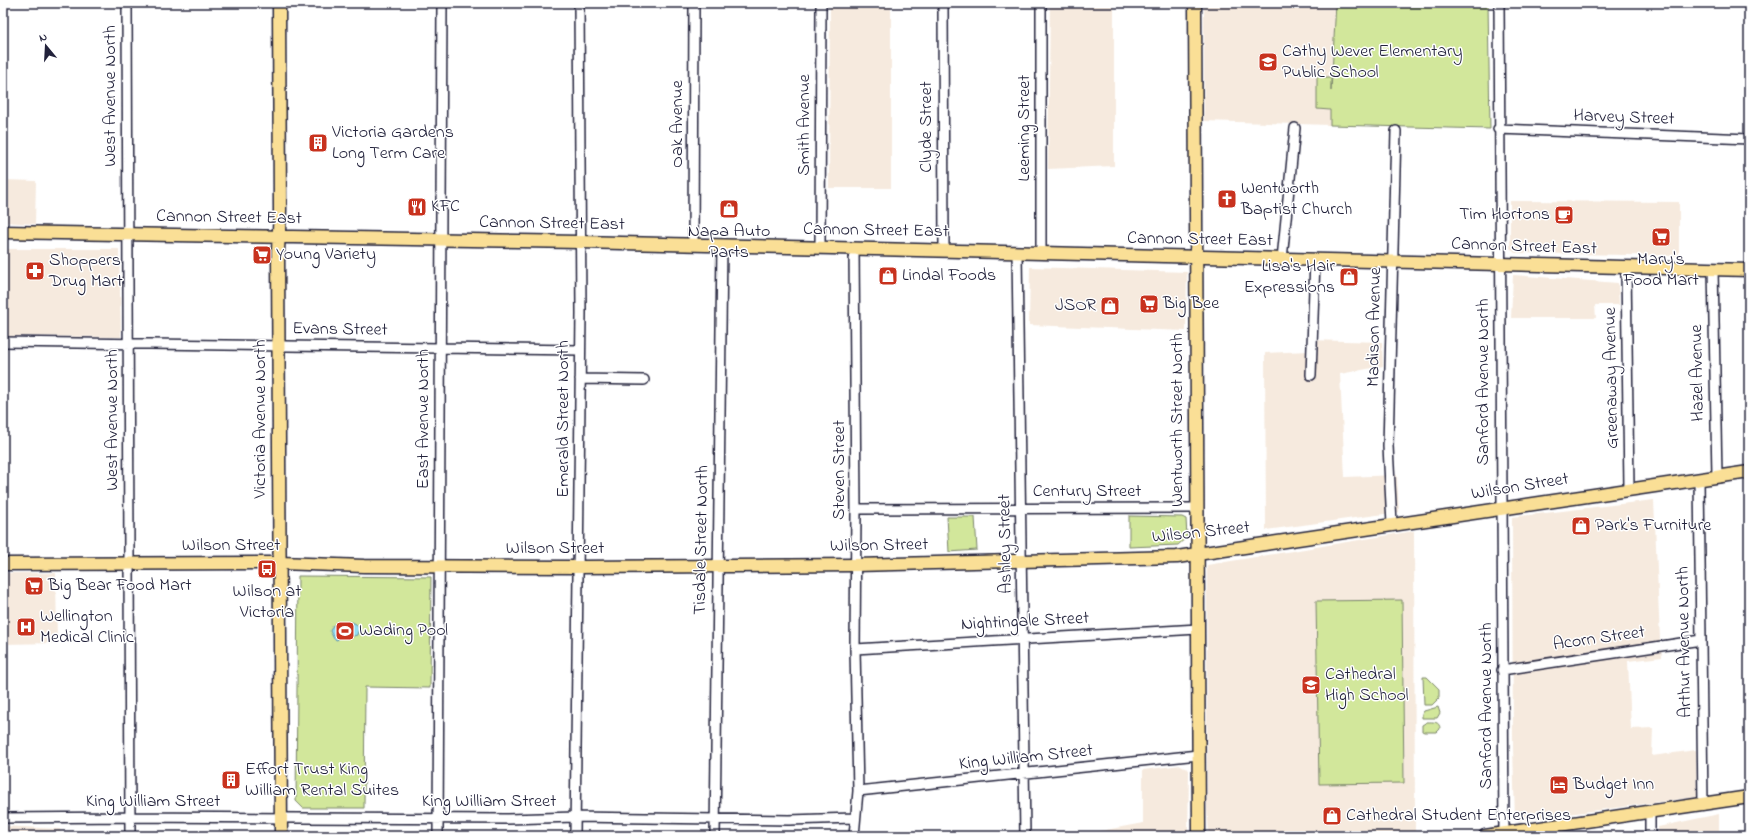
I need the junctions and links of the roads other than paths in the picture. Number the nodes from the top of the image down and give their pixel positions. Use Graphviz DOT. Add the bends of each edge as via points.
graph roads {
  1 [pos="127,3"];
  2 [pos="279,3"];
  3 [pos="442,3"];
  4 [pos="579,3"];
  5 [pos="694,3"];
  6 [pos="821,3"];
  7 [pos="943,3"];
  8 [pos="1041,3"];
  9 [pos="1194,3"];
  10 [pos="1499,3"];
  11 [pos="1295,128"];
  12 [pos="1498,129"];
  13 [pos="1396,130"];
  14 [pos="1749,139"];
  15 [pos="3,232"];
  16 [pos="128,233"];
  17 [pos="279,237"];
  18 [pos="441,239"];
  19 [pos="580,242"];
  20 [pos="693,245"];
  21 [pos="722,245"];
  22 [pos="820,247"];
  23 [pos="854,248"];
  24 [pos="944,251"];
  25 [pos="1018,253"];
  26 [pos="1041,253"];
  27 [pos="1195,258"];
  28 [pos="1282,260"];
  29 [pos="1315,260"];
  30 [pos="1393,262"];
  31 [pos="1500,264"];
  32 [pos="1626,268"];
  33 [pos="1713,269"];
  34 [pos="1749,270"];
  35 [pos="3,342"];
  36 [pos="129,344"];
  37 [pos="279,345"];
  38 [pos="440,347"];
  39 [pos="580,350"];
  40 [pos="1312,375"];
  41 [pos="580,379"];
  42 [pos="644,380"];
  43 [pos="1749,472"];
  44 [pos="1717,476"];
  45 [pos="1699,479"];
  46 [pos="1629,489"];
  47 [pos="1021,508"];
  48 [pos="1197,508"];
  49 [pos="856,509"];
  50 [pos="1501,509"];
  51 [pos="1392,524"];
  52 [pos="1197,555"];
  53 [pos="1022,560"];
  54 [pos="280,563"];
  55 [pos="3,564"];
  56 [pos="130,564"];
  57 [pos="717,565"];
  58 [pos="856,565"];
  59 [pos="439,567"];
  60 [pos="579,567"];
  61 [pos="1198,629"];
  62 [pos="1022,638"];
  63 [pos="1702,640"];
  64 [pos="855,649"];
  65 [pos="1502,670"];
  66 [pos="1198,755"];
  67 [pos="1025,774"];
  68 [pos="858,791"];
  69 [pos="1749,797"];
  70 [pos="1703,805"];
  71 [pos="1650,813"];
  72 [pos="130,817"];
  73 [pos="575,817"];
  74 [pos="3,818"];
  75 [pos="282,818"];
  76 [pos="438,818"];
  77 [pos="714,818"];
  78 [pos="854,818"];
  79 [pos="1504,835"];
  80 [pos="130,836"];
  81 [pos="282,836"];
  82 [pos="438,836"];
  83 [pos="575,836"];
  84 [pos="715,836"];
  85 [pos="854,836"];
  86 [pos="1025,836"];
  87 [pos="1199,836"];
  88 [pos="1485,836"];
  89 [pos="1650,836"];
  1 -- 16 [label="street, West Avenue North"];
  2 -- 17 [label="main road, Victoria Avenue North"];
  3 -- 18 [label="street, East Avenue North"];
  4 -- 19 [label="street, Emerald Street North"];
  5 -- 20 [label="street, Oak Avenue"];
  6 -- 22 [label="street, Smith Avenue"];
  7 -- 24 [label="street, Clyde Street"];
  8 -- 26 [label="street, Leeming Street"];
  9 -- 27 [label="main road, Wentworth Street North"];
  10 -- 12 [label="street, Sanford Avenue North"];
  11 -- 28 [label="street"];
  12 -- 14 [label="street, Harvey Street"];
  12 -- 31 [label="street, Sanford Avenue North"];
  13 -- 30 [label="street, Madison Avenue"];
  15 -- 16 [label="main road, Cannon Street East"];
  16 -- 17 [label="main road, Cannon Street East"];
  16 -- 36 [label="street, West Avenue North"];
  17 -- 18 [label="main road, Cannon Street East"];
  17 -- 37 [label="main road, Victoria Avenue North"];
  18 -- 19 [label="main road, Cannon Street East"];
  18 -- 38 [label="street, East Avenue North"];
  19 -- 20 [label="main road, Cannon Street East"];
  19 -- 39 [label="street, Emerald Street North"];
  20 -- 21 [label="main road, Cannon Street East"];
  21 -- 22 [label="main road, Cannon Street East"];
  21 -- 57 [label="street, Tisdale Street North"];
  22 -- 23 [label="main road, Cannon Street East"];
  23 -- 24 [label="main road, Cannon Street East"];
  23 -- 49 [label="street, Steven Street"];
  24 -- 25 [label="main road, Cannon Street East"];
  25 -- 26 [label="main road, Cannon Street East"];
  25 -- 47 [label="street, Ashley Street"];
  26 -- 27 [label="main road, Cannon Street East"];
  27 -- 28 [label="main road, Cannon Street East"];
  27 -- 48 [label="main road, Wentworth Street North"];
  28 -- 29 [label="main road, Cannon Street East"];
  29 -- 30 [label="main road, Cannon Street East"];
  29 -- 40 [label="street"];
  30 -- 31 [label="main road, Cannon Street East"];
  30 -- 51 [label="street, Madison Avenue" via="1388,446"];
  31 -- 32 [label="main road, Cannon Street East"];
  31 -- 50 [label="street, Sanford Avenue North"];
  32 -- 33 [label="main road, Cannon Street East"];
  32 -- 46 [label="street, Greenaway Avenue"];
  33 -- 34 [label="main road, Cannon Street East"];
  33 -- 44 [label="street, Hazel Avenue"];
  35 -- 36 [label="street, Evans Street"];
  36 -- 37 [label="street, Evans Street"];
  36 -- 56 [label="street, West Avenue North"];
  37 -- 38 [label="street, Evans Street"];
  37 -- 54 [label="main road, Victoria Avenue North"];
  38 -- 39 [label="street, Evans Street"];
  38 -- 59 [label="street, East Avenue North"];
  39 -- 41 [label="street, Emerald Street North"];
  41 -- 42 [label="street"];
  41 -- 60 [label="street, Emerald Street North"];
  43 -- 44 [label="main road, Wilson Street"];
  44 -- 45 [label="main road, Wilson Street"];
  45 -- 46 [label="main road, Wilson Street"];
  45 -- 63 [label="street, Arthur Avenue North"];
  46 -- 50 [label="main road, Wilson Street"];
  47 -- 48 [label="street, Century Street"];
  47 -- 49 [label="street, Century Street"];
  47 -- 53 [label="street, Ashley Street"];
  48 -- 52 [label="main road, Wentworth Street North"];
  49 -- 58 [label="street, Steven Street"];
  50 -- 51 [label="main road, Wilson Street"];
  50 -- 65 [label="street, Sanford Avenue North"];
  51 -- 52 [label="main road, Wilson Street"];
  52 -- 53 [label="main road, Wilson Street"];
  52 -- 61 [label="main road, Wentworth Street North"];
  53 -- 58 [label="main road, Wilson Street"];
  53 -- 62 [label="street, Ashley Street"];
  54 -- 56 [label="main road, Wilson Street"];
  54 -- 59 [label="main road, Wilson Street"];
  54 -- 75 [label="main road, Victoria Avenue North"];
  55 -- 56 [label="main road, Wilson Street"];
  56 -- 72 [label="street, West Avenue North"];
  57 -- 58 [label="main road, Wilson Street"];
  57 -- 60 [label="main road, Wilson Street"];
  57 -- 77 [label="street, Tisdale Street North"];
  58 -- 64 [label="street, Steven Street"];
  59 -- 60 [label="main road, Wilson Street"];
  59 -- 76 [label="street, East Avenue North"];
  60 -- 73 [label="street, Emerald Street North"];
  61 -- 62 [label="street, Nightingale Street"];
  61 -- 66 [label="main road, Wentworth Street North"];
  62 -- 64 [label="street, Nightingale Street"];
  62 -- 67 [label="street, Ashley Street"];
  63 -- 65 [label="street, Acorn Street"];
  63 -- 70 [label="street, Arthur Avenue North"];
  64 -- 68 [label="street, Steven Street"];
  65 -- 79 [label="street, Sanford Avenue North"];
  66 -- 67 [label="street, King William Street"];
  66 -- 87 [label="main road, Wentworth Street North"];
  67 -- 68 [label="street, King William Street"];
  67 -- 86 [label="street, Ashley Street"];
  68 -- 78 [label="street, Steven Street"];
  69 -- 70 [label="main road"];
  70 -- 71 [label="main road"];
  71 -- 79 [label="main road"];
  71 -- 89 [label="street"];
  72 -- 74 [label="street, King William Street"];
  72 -- 75 [label="street, King William Street"];
  72 -- 80 [label="street, West Avenue North"];
  73 -- 76 [label="street, King William Street"];
  73 -- 77 [label="street, King William Street"];
  73 -- 83 [label="street, Emerald Street North"];
  75 -- 76 [label="street, King William Street"];
  75 -- 81 [label="main road, Victoria Avenue North"];
  76 -- 82 [label="street, East Avenue North"];
  77 -- 78 [label="street, King William Street"];
  77 -- 84 [label="street, Tisdale Street North"];
  78 -- 85 [label="street, Steven Street"];
  79 -- 88 [label="main road"];
}
